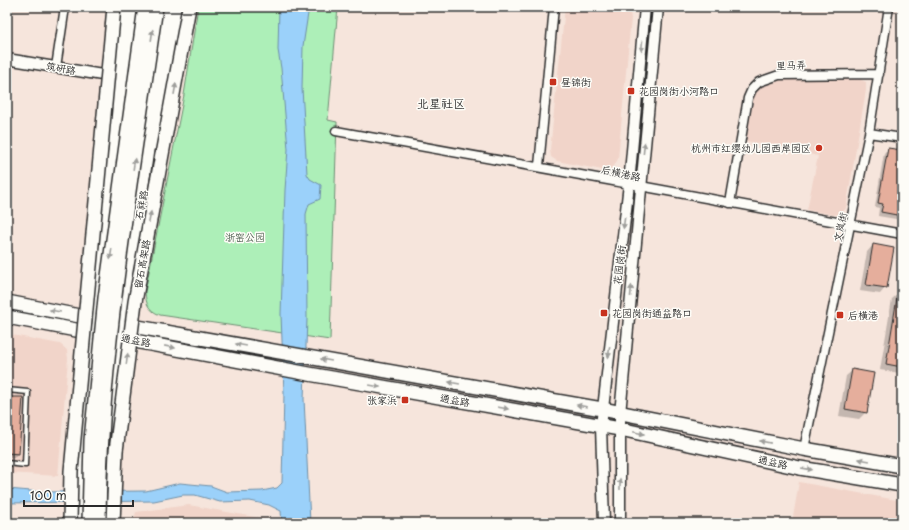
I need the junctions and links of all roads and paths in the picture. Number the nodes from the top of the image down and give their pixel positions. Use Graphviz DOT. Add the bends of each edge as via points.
graph roads {
  1 [pos="65,7"];
  2 [pos="114,7"];
  3 [pos="125,7"];
  4 [pos="136,7"];
  5 [pos="145,7"];
  6 [pos="156,7"];
  7 [pos="167,7"];
  8 [pos="176,7"];
  9 [pos="189,7"];
  10 [pos="554,7"];
  11 [pos="645,7"];
  12 [pos="658,7"];
  13 [pos="889,7"];
  14 [pos="7,59"];
  15 [pos="56,67"];
  16 [pos="879,74"];
  17 [pos="116,77"];
  18 [pos="336,131"];
  19 [pos="869,133"];
  20 [pos="902,138"];
  21 [pos="539,166"];
  22 [pos="629,184"];
  23 [pos="640,187"];
  24 [pos="730,203"];
  25 [pos="851,225"];
  26 [pos="136,228"];
  27 [pos="902,234"];
  28 [pos="100,241"];
  29 [pos="7,302"];
  30 [pos="7,317"];
  31 [pos="93,318"];
  32 [pos="120,331"];
  33 [pos="92,332"];
  34 [pos="7,390"];
  35 [pos="602,409"];
  36 [pos="620,414"];
  37 [pos="601,426"];
  38 [pos="620,429"];
  39 [pos="804,449"];
  40 [pos="7,463"];
  41 [pos="902,466"];
  42 [pos="902,485"];
  43 [pos="70,523"];
  44 [pos="79,523"];
  45 [pos="89,523"];
  46 [pos="99,523"];
  47 [pos="105,523"];
  48 [pos="113,523"];
  49 [pos="604,523"];
  50 [pos="620,523"];
  1 -- 15 [label="street"];
  2 -- 43 [label="main road, bridge" via="71,472"];
  3 -- 17 [label="main road"];
  4 -- 28 [label="main road" via="118,147"];
  5 -- 45 [label="main road, one-way, bridge" via="104,306 91,440"];
  46 -- 6 [label="main road, 留石高架路, one-way, bridge" via="104,403 113,320"];
  7 -- 26 [label="main road"];
  8 -- 26 [label="main road, 石祥路" via="164,90"];
  48 -- 9 [label="main road, 留石高架路, one-way, bridge" via="116,451 135,302"];
  10 -- 21 [label="street"];
  11 -- 22 [label="street, 花园岗街, one-way"];
  23 -- 12 [label="street, 花园岗街, one-way"];
  13 -- 16 [label="street, 文岚街"];
  14 -- 15 [label="street, 筑研路"];
  15 -- 17 [label="street, 筑研路"];
  16 -- 19 [label="street, 文岚街"];
  16 -- 24 [label="street, 里马弄" via="778,75 759,82 752,88 748,98"];
  17 -- 28 [label="main road"];
  18 -- 21 [label="street, 后横港路"];
  19 -- 20 [label="street"];
  19 -- 25 [label="street, 文岚街"];
  21 -- 22 [label="street, 后横港路"];
  22 -- 23 [label="street, 后横港路"];
  22 -- 35 [label="street, 花园岗街, one-way"];
  23 -- 24 [label="street, 后横港路"];
  36 -- 23 [label="street, 花园岗街, one-way"];
  24 -- 25 [label="street, 后横港路"];
  25 -- 27 [label="street, 后横港路"];
  25 -- 39 [label="street, 文岚街"];
  26 -- 32 [label="main road, 石祥路"];
  28 -- 31 [label="main road"];
  31 -- 29 [label="main road, 通益路, one-way"];
  30 -- 33 [label="main road, 通益路"];
  31 -- 32 [label="main road, 通益路"];
  31 -- 33 [label="main road"];
  32 -- 33 [label="main road, 通益路"];
  35 -- 32 [label="main road, 通益路, one-way" via="280,352"];
  32 -- 37 [label="main road, 通益路, one-way" via="278,368"];
  32 -- 47 [label="main road, 石祥路"];
  33 -- 44 [label="main road"];
  34 -- 40 [label="lane" via="28,392 25,465"];
  35 -- 36 [label="main road, 通益路"];
  35 -- 37 [label="street, 花园岗街"];
  36 -- 38 [label="street, 花园岗街"];
  39 -- 36 [label="main road, 通益路, one-way"];
  37 -- 38 [label="main road, 通益路"];
  37 -- 49 [label="street, 花园岗街"];
  38 -- 42 [label="main road, 通益路, one-way" via="800,468"];
  50 -- 38 [label="street, 花园岗街, one-way"];
  41 -- 39 [label="main road, 通益路, one-way"];
}
